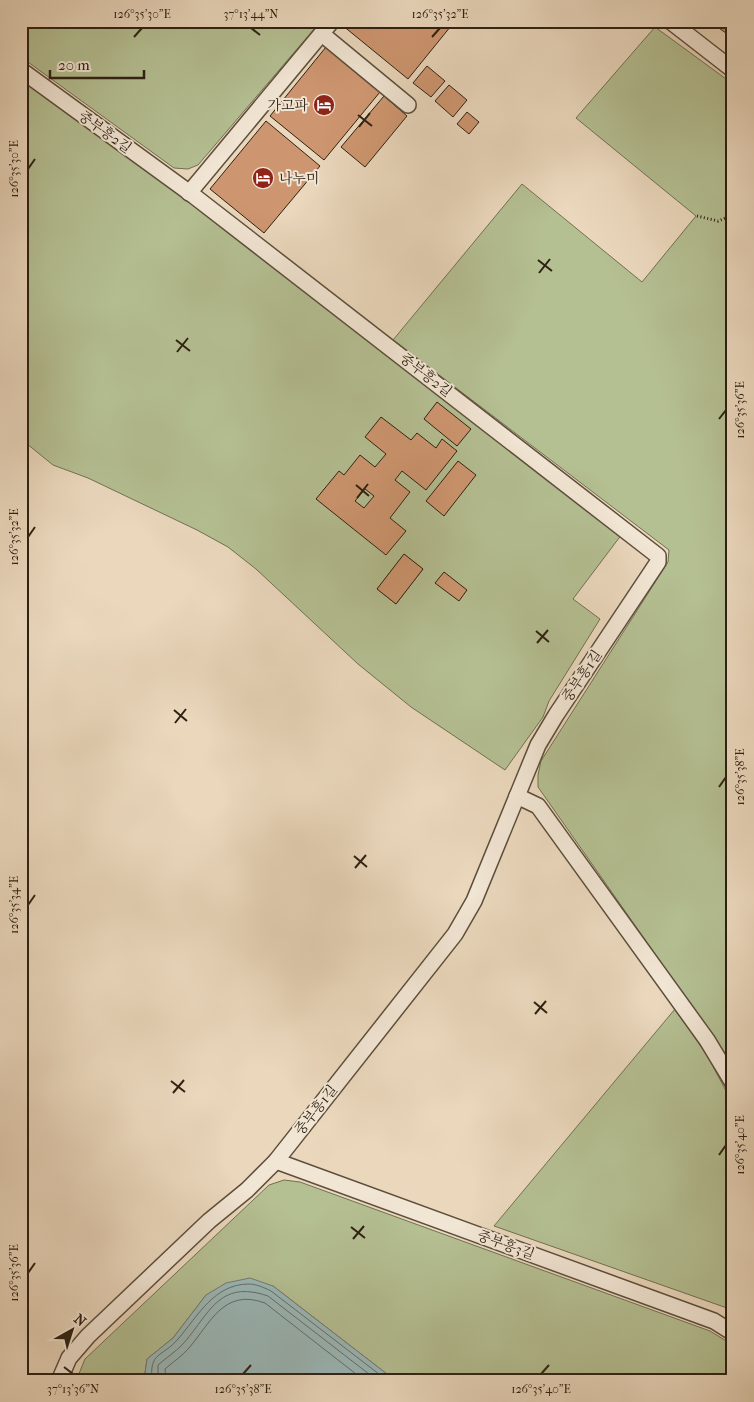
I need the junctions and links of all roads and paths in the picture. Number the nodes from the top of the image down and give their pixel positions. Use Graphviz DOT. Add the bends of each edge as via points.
graph roads {
  1 [pos="332,21"];
  2 [pos="670,21"];
  3 [pos="322,34"];
  4 [pos="21,70"];
  5 [pos="733,70"];
  6 [pos="408,105"];
  7 [pos="189,193"];
  8 [pos="733,215"];
  9 [pos="697,216"];
  10 [pos="658,562"];
  11 [pos="517,796"];
  12 [pos="733,1083"];
  13 [pos="276,1161"];
  14 [pos="733,1333"];
  15 [pos="58,1381"];
  1 -- 3 [label="lane"];
  2 -- 5 [label="lane"];
  3 -- 6 [label="lane"];
  3 -- 7 [label="lane"];
  4 -- 7 [label="lane, 중부흥2길"];
  7 -- 10 [label="lane, 중부흥2길" via="658,556"];
  8 -- 9 [label="path" via="718,221"];
  10 -- 11 [label="lane, 중부흥1길" via="556,715 538,746"];
  11 -- 12 [label="lane" via="538,806 707,1040"];
  11 -- 13 [label="lane, 중부흥1길" via="474,901 455,934"];
  13 -- 14 [label="lane, 중부흥3길" via="714,1321"];
  13 -- 15 [label="lane, 중부흥1길" via="88,1336 68,1358"];
}
